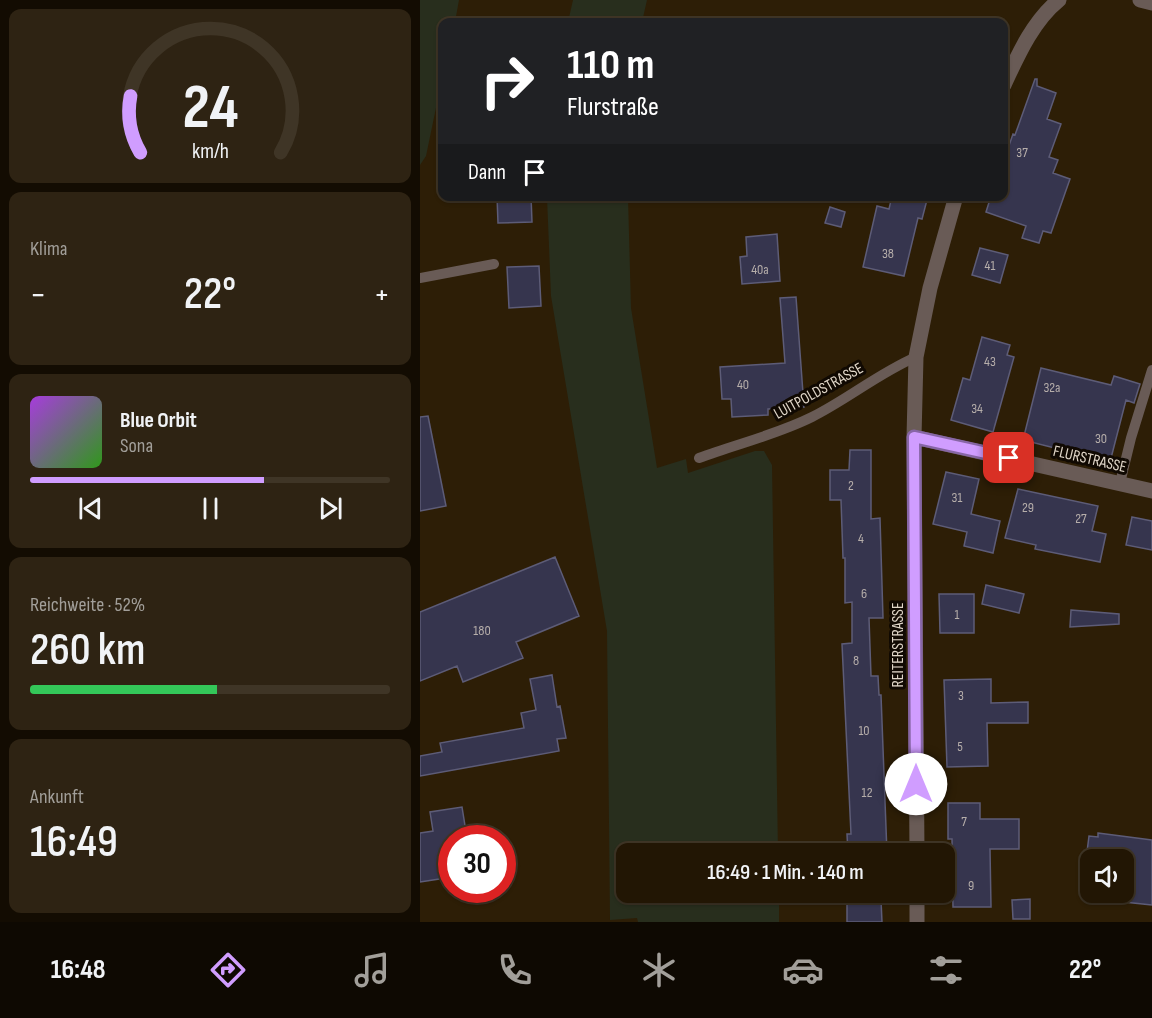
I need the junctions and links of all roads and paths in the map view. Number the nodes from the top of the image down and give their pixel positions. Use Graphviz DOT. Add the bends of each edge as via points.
graph roads {
  1 [pos="1059,0"];
  2 [pos="1140,0"];
  3 [pos="1152,3"];
  4 [pos="1008,77"];
  5 [pos="955,201"];
  6 [pos="494,264"];
  7 [pos="420,278"];
  8 [pos="916,357"];
  9 [pos="1152,370"];
  10 [pos="914,437"];
  11 [pos="699,459"];
  12 [pos="1120,483"];
  13 [pos="1152,491"];
  14 [pos="917,843"];
  15 [pos="917,903"];
  16 [pos="917,922"];
  1 -- 4 [label="street" via="1038,20"];
  2 -- 3 [label="street"];
  5 -- 8 [label="street"];
  6 -- 7 [label="lane"];
  8 -- 10 [label="street"];
  8 -- 11 [label="lane, LUITPOLDSTRASSE" via="812,417"];
  9 -- 12 [label="lane"];
  10 -- 12 [label="street, FLURSTRASSE"];
  10 -- 14 [label="street, REITERSTRASSE"];
  12 -- 13 [label="street, FLURSTRASSE"];
  15 -- 16 [label="street"];
}
